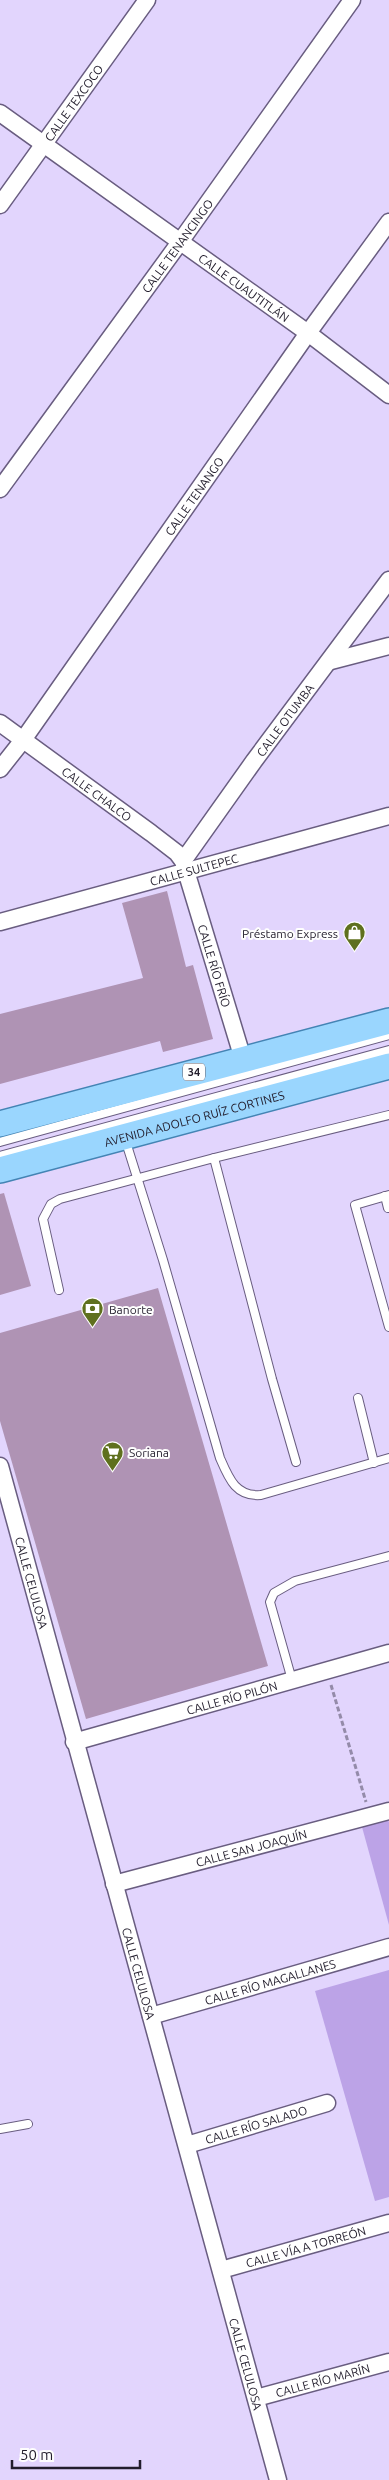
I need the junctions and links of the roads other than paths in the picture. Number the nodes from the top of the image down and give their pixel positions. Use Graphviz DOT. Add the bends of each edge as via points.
graph roads {
  1 [pos="147,0"];
  2 [pos="352,0"];
  3 [pos="0,113"];
  4 [pos="44,143"];
  5 [pos="0,205"];
  6 [pos="389,222"];
  7 [pos="180,242"];
  8 [pos="308,333"];
  9 [pos="389,395"];
  10 [pos="0,489"];
  11 [pos="389,580"];
  12 [pos="389,646"];
  13 [pos="331,661"];
  14 [pos="0,723"];
  15 [pos="23,740"];
  16 [pos="0,769"];
  17 [pos="389,816"];
  18 [pos="186,866"];
  19 [pos="0,922"];
  20 [pos="389,1021"];
  21 [pos="389,1035"];
  22 [pos="389,1050"];
  23 [pos="243,1059"];
  24 [pos="389,1066"];
  25 [pos="389,1115"];
  26 [pos="0,1124"];
  27 [pos="124,1136"];
  28 [pos="0,1142"];
  29 [pos="0,1156"];
  30 [pos="214,1158"];
  31 [pos="0,1170"];
  32 [pos="137,1179"];
  33 [pos="387,1196"];
  34 [pos="388,1208"];
  35 [pos="59,1290"];
  36 [pos="389,1327"];
  37 [pos="358,1398"];
  38 [pos="389,1458"];
  39 [pos="296,1462"];
  40 [pos="374,1463"];
  41 [pos="0,1466"];
  42 [pos="389,1556"];
  43 [pos="389,1653"];
  44 [pos="292,1681"];
  45 [pos="74,1742"];
  46 [pos="389,1811"];
  47 [pos="114,1884"];
  48 [pos="389,1947"];
  49 [pos="151,2016"];
  50 [pos="327,2103"];
  51 [pos="28,2124"];
  52 [pos="0,2129"];
  53 [pos="187,2145"];
  54 [pos="389,2223"];
  55 [pos="221,2270"];
  56 [pos="389,2362"];
  57 [pos="256,2398"];
  58 [pos="278,2480"];
  1 -- 4 [label="street, CALLE TEXCOCO"];
  2 -- 7 [label="street, CALLE TENANCINGO"];
  3 -- 4 [label="street, CALLE CUAUTITLÁN"];
  4 -- 5 [label="street, CALLE TEXCOCO"];
  4 -- 7 [label="street, CALLE CUAUTITLÁN"];
  6 -- 8 [label="street, CALLE TENANGO"];
  7 -- 8 [label="street, CALLE CUAUTITLÁN"];
  7 -- 10 [label="street, CALLE TENANCINGO"];
  8 -- 9 [label="street, CALLE CUAUTITLÁN"];
  8 -- 15 [label="street, CALLE TENANGO"];
  11 -- 13 [label="street, CALLE OTUMBA"];
  12 -- 13 [label="street"];
  13 -- 18 [label="street, CALLE OTUMBA" via="254,761"];
  14 -- 15 [label="street, CALLE CHALCO"];
  15 -- 16 [label="street, CALLE TENANGO"];
  15 -- 18 [label="street, CALLE CHALCO" via="177,853"];
  17 -- 18 [label="street, CALLE SULTEPEC"];
  18 -- 19 [label="street, CALLE SULTEPEC"];
  18 -- 23 [label="street, CALLE RÍO FRÍO"];
  20 -- 23 [label="main road, 34"];
  21 -- 28 [label="lane"];
  22 -- 29 [label="lane"];
  23 -- 26 [label="main road, 34"];
  24 -- 27 [label="main road, AVENIDA ADOLFO RUÍZ CORTINES"];
  25 -- 30 [label="lane"];
  27 -- 31 [label="main road, AVENIDA ADOLFO RUÍZ CORTINES"];
  27 -- 32 [label="lane"];
  30 -- 32 [label="lane"];
  30 -- 39 [label="lane"];
  32 -- 35 [label="lane" via="60,1198 46,1211 44,1231"];
  32 -- 40 [label="lane" via="220,1458 236,1489 244,1494 261,1495"];
  33 -- 34 [label="lane"];
  33 -- 36 [label="lane" via="355,1205"];
  37 -- 40 [label="lane"];
  38 -- 40 [label="lane"];
  41 -- 45 [label="street, CALLE CELULOSA"];
  42 -- 44 [label="lane" via="295,1582 274,1593 270,1602 272,1613"];
  43 -- 44 [label="street, CALLE RÍO PILÓN"];
  44 -- 45 [label="street, CALLE RÍO PILÓN"];
  45 -- 47 [label="street, CALLE CELULOSA"];
  46 -- 47 [label="street, CALLE SAN JOAQUÍN"];
  47 -- 49 [label="street, CALLE CELULOSA"];
  48 -- 49 [label="street, CALLE RÍO MAGALLANES"];
  49 -- 53 [label="street, CALLE CELULOSA"];
  50 -- 53 [label="street, CALLE RÍO SALADO"];
  51 -- 52 [label="lane"];
  53 -- 55 [label="street, CALLE CELULOSA"];
  54 -- 55 [label="street, CALLE VÍA A TORREÓN"];
  55 -- 57 [label="street, CALLE CELULOSA"];
  56 -- 57 [label="street, CALLE RÍO MARÍN"];
  57 -- 58 [label="street, CALLE CELULOSA"];
}
